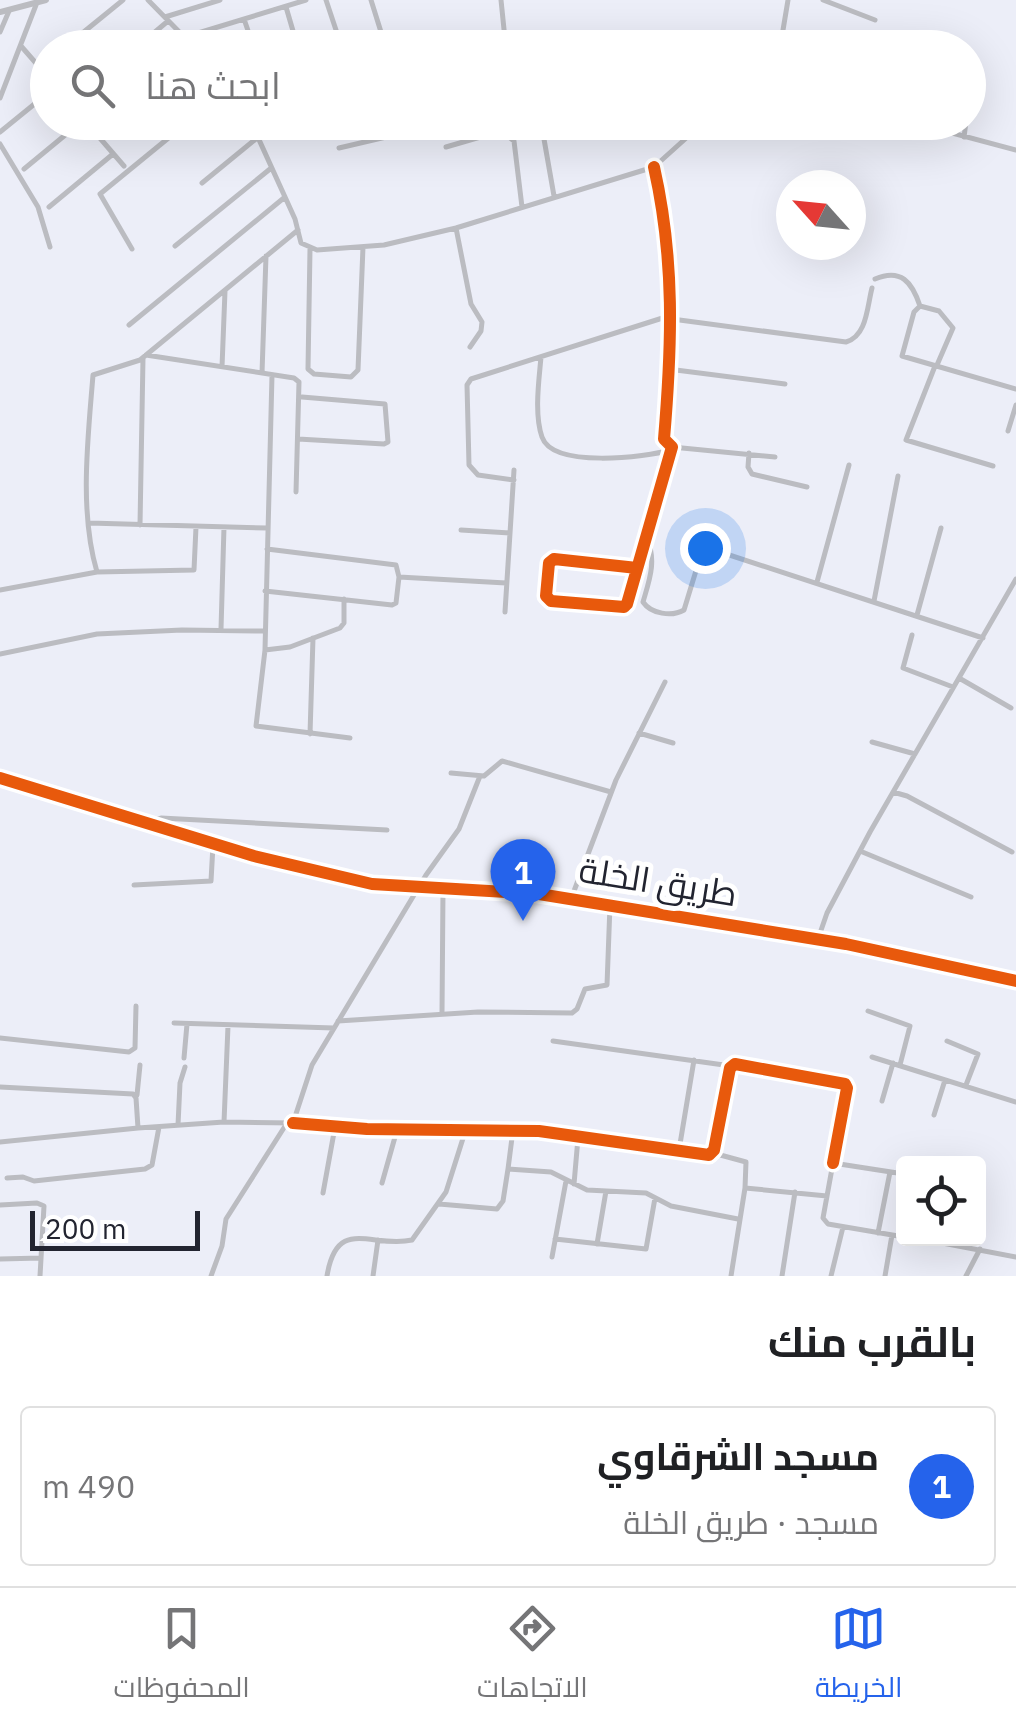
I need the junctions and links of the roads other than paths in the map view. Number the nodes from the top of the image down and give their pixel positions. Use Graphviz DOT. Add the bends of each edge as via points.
graph roads {
  1 [pos="46,0"];
  2 [pos="123,0"];
  3 [pos="148,0"];
  4 [pos="220,0"];
  5 [pos="306,0"];
  6 [pos="326,0"];
  7 [pos="371,0"];
  8 [pos="500,0"];
  9 [pos="788,0"];
  10 [pos="824,0"];
  11 [pos="36,5"];
  12 [pos="286,7"];
  13 [pos="4,11"];
  14 [pos="167,19"];
  15 [pos="244,20"];
  16 [pos="876,20"];
  17 [pos="86,30"];
  18 [pos="155,30"];
  19 [pos="178,30"];
  20 [pos="209,30"];
  21 [pos="248,30"];
  22 [pos="293,30"];
  23 [pos="336,30"];
  24 [pos="380,30"];
  25 [pos="502,30"];
  26 [pos="783,30"];
  27 [pos="0,32"];
  28 [pos="20,46"];
  29 [pos="30,58"];
  30 [pos="0,97"];
  31 [pos="30,108"];
  32 [pos="0,132"];
  33 [pos="61,140"];
  34 [pos="100,140"];
  35 [pos="166,140"];
  36 [pos="256,140"];
  37 [pos="259,140"];
  38 [pos="376,140"];
  39 [pos="470,140"];
  40 [pos="513,140"];
  41 [pos="544,140"];
  42 [pos="684,140"];
  43 [pos="976,140"];
  44 [pos="0,144"];
  45 [pos="446,147"];
  46 [pos="340,148"];
  47 [pos="1016,150"];
  48 [pos="113,154"];
  49 [pos="124,166"];
  50 [pos="654,167"];
  51 [pos="271,168"];
  52 [pos="24,169"];
  53 [pos="202,183"];
  54 [pos="554,196"];
  55 [pos="285,197"];
  56 [pos="48,207"];
  57 [pos="522,207"];
  58 [pos="456,228"];
  59 [pos="298,230"];
  60 [pos="50,246"];
  61 [pos="175,246"];
  62 [pos="363,246"];
  63 [pos="132,249"];
  64 [pos="310,249"];
  65 [pos="266,256"];
  66 [pos="875,279"];
  67 [pos="872,288"];
  68 [pos="225,291"];
  69 [pos="920,306"];
  70 [pos="672,317"];
  71 [pos="130,325"];
  72 [pos="470,346"];
  73 [pos="145,356"];
  74 [pos="542,356"];
  75 [pos="936,366"];
  76 [pos="222,367"];
  77 [pos="668,369"];
  78 [pos="262,374"];
  79 [pos="272,375"];
  80 [pos="785,384"];
  81 [pos="1016,389"];
  82 [pos="300,396"];
  83 [pos="1016,405"];
  84 [pos="1008,431"];
  85 [pos="298,440"];
  86 [pos="671,448"];
  87 [pos="749,454"];
  88 [pos="775,457"];
  89 [pos="849,465"];
  90 [pos="993,466"];
  91 [pos="514,470"];
  92 [pos="898,476"];
  93 [pos="514,480"];
  94 [pos="808,487"];
  95 [pos="296,492"];
  96 [pos="89,523"];
  97 [pos="140,525"];
  98 [pos="196,527"];
  99 [pos="224,527"];
  100 [pos="268,528"];
  101 [pos="941,528"];
  102 [pos="460,530"];
  103 [pos="510,533"];
  104 [pos="646,536"];
  105 [pos="267,549"];
  106 [pos="637,568"];
  107 [pos="97,572"];
  108 [pos="399,577"];
  109 [pos="1016,580"];
  110 [pos="816,582"];
  111 [pos="506,583"];
  112 [pos="0,590"];
  113 [pos="265,591"];
  114 [pos="344,599"];
  115 [pos="874,601"];
  116 [pos="505,612"];
  117 [pos="917,615"];
  118 [pos="220,630"];
  119 [pos="264,631"];
  120 [pos="912,635"];
  121 [pos="313,638"];
  122 [pos="983,638"];
  123 [pos="266,650"];
  124 [pos="0,654"];
  125 [pos="959,678"];
  126 [pos="665,682"];
  127 [pos="953,687"];
  128 [pos="1011,708"];
  129 [pos="639,733"];
  130 [pos="310,734"];
  131 [pos="350,738"];
  132 [pos="872,742"];
  133 [pos="674,743"];
  134 [pos="915,754"];
  135 [pos="451,773"];
  136 [pos="480,776"];
  137 [pos="0,778"];
  138 [pos="611,792"];
  139 [pos="892,792"];
  140 [pos="143,824"];
  141 [pos="387,830"];
  142 [pos="214,844"];
  143 [pos="860,851"];
  144 [pos="1012,852"];
  145 [pos="134,884"];
  146 [pos="418,888"];
  147 [pos="442,890"];
  148 [pos="971,897"];
  149 [pos="571,899"];
  150 [pos="610,906"];
  151 [pos="818,939"];
  152 [pos="1016,981"];
  153 [pos="136,1006"];
  154 [pos="868,1011"];
  155 [pos="442,1013"];
  156 [pos="338,1021"];
  157 [pos="174,1024"];
  158 [pos="187,1024"];
  159 [pos="228,1026"];
  160 [pos="334,1028"];
  161 [pos="0,1038"];
  162 [pos="553,1041"];
  163 [pos="947,1041"];
  164 [pos="872,1057"];
  165 [pos="184,1058"];
  166 [pos="694,1060"];
  167 [pos="896,1064"];
  168 [pos="140,1065"];
  169 [pos="186,1066"];
  170 [pos="731,1066"];
  171 [pos="945,1080"];
  172 [pos="966,1085"];
  173 [pos="0,1087"];
  174 [pos="136,1098"];
  175 [pos="882,1100"];
  176 [pos="1016,1102"];
  177 [pos="934,1115"];
  178 [pos="224,1122"];
  179 [pos="290,1123"];
  180 [pos="178,1126"];
  181 [pos="335,1126"];
  182 [pos="158,1127"];
  183 [pos="138,1128"];
  184 [pos="397,1130"];
  185 [pos="513,1130"];
  186 [pos="466,1132"];
  187 [pos="578,1138"];
  188 [pos="0,1142"];
  189 [pos="679,1150"];
  190 [pos="712,1154"];
  191 [pos="833,1163"];
  192 [pos="508,1169"];
  193 [pos="890,1171"];
  194 [pos="896,1172"];
  195 [pos="6,1178"];
  196 [pos="566,1179"];
  197 [pos="382,1183"];
  198 [pos="574,1184"];
  199 [pos="746,1188"];
  200 [pos="606,1191"];
  201 [pos="794,1192"];
  202 [pos="322,1193"];
  203 [pos="827,1196"];
  204 [pos="655,1198"];
  205 [pos="439,1204"];
  206 [pos="0,1206"];
  207 [pos="738,1219"];
  208 [pos="843,1227"];
  209 [pos="878,1233"];
  210 [pos="892,1235"];
  211 [pos="896,1236"];
  212 [pos="378,1240"];
  213 [pos="555,1240"];
  214 [pos="597,1244"];
  215 [pos="964,1246"];
  216 [pos="980,1249"];
  217 [pos="1016,1256"];
  218 [pos="552,1257"];
  219 [pos="0,1258"];
  220 [pos="41,1258"];
  221 [pos="40,1276"];
  222 [pos="211,1276"];
  223 [pos="327,1276"];
  224 [pos="373,1276"];
  225 [pos="731,1276"];
  226 [pos="782,1276"];
  227 [pos="830,1276"];
  228 [pos="885,1276"];
  229 [pos="966,1276"];
  1 -- 11 [label="street"];
  2 -- 17 [label="street"];
  3 -- 14 [label="street"];
  4 -- 14 [label="street"];
  5 -- 12 [label="street"];
  6 -- 23 [label="street"];
  7 -- 24 [label="street"];
  8 -- 25 [label="street"];
  9 -- 26 [label="street"];
  10 -- 16 [label="street"];
  11 -- 13 [label="street"];
  11 -- 28 [label="street"];
  12 -- 15 [label="street"];
  12 -- 22 [label="street"];
  13 -- 27 [label="street"];
  14 -- 18 [label="street"];
  14 -- 19 [label="street"];
  15 -- 20 [label="street"];
  15 -- 21 [label="street"];
  28 -- 29 [label="street"];
  28 -- 30 [label="street"];
  31 -- 32 [label="street"];
  33 -- 52 [label="street"];
  34 -- 48 [label="street"];
  35 -- 63 [label="street" via="100,194"];
  36 -- 53 [label="street"];
  37 -- 51 [label="street"];
  38 -- 46 [label="street"];
  39 -- 45 [label="street"];
  40 -- 57 [label="street"];
  41 -- 54 [label="street"];
  42 -- 50 [label="street"];
  43 -- 47 [label="street"];
  44 -- 60 [label="street" via="38,207"];
  48 -- 49 [label="street"];
  48 -- 56 [label="street"];
  50 -- 54 [label="street"];
  50 -- 70 [label="street"];
  51 -- 55 [label="street"];
  51 -- 61 [label="street"];
  54 -- 57 [label="street"];
  55 -- 59 [label="street"];
  55 -- 71 [label="street"];
  57 -- 58 [label="street"];
  58 -- 62 [label="street"];
  58 -- 72 [label="street" via="471,304 482,322"];
  59 -- 64 [label="street"];
  59 -- 65 [label="street"];
  62 -- 64 [label="street"];
  62 -- 64 [label="street" via="358,370 351,376 308,370"];
  65 -- 68 [label="street"];
  65 -- 78 [label="street"];
  66 -- 69 [label="street" via="903,277"];
  67 -- 70 [label="street" via="861,332 851,341"];
  68 -- 73 [label="street"];
  68 -- 76 [label="street"];
  69 -- 75 [label="street" via="939,311 954,328"];
  69 -- 75 [label="street" via="900,354"];
  70 -- 74 [label="street"];
  70 -- 77 [label="street"];
  73 -- 76 [label="street"];
  73 -- 96 [label="street" via="93,375"];
  73 -- 97 [label="street"];
  74 -- 86 [label="street" via="540,420 548,446 584,457"];
  74 -- 93 [label="street" via="467,384 471,471"];
  75 -- 81 [label="street"];
  75 -- 90 [label="street" via="906,440"];
  76 -- 78 [label="street"];
  77 -- 80 [label="street"];
  77 -- 86 [label="street" via="664,439"];
  78 -- 79 [label="street"];
  79 -- 82 [label="street" via="297,380"];
  79 -- 100 [label="street"];
  82 -- 85 [label="street"];
  82 -- 85 [label="street" via="384,404 388,439"];
  83 -- 84 [label="street"];
  85 -- 95 [label="street"];
  86 -- 87 [label="street"];
  86 -- 104 [label="street"];
  87 -- 88 [label="street"];
  87 -- 94 [label="street" via="752,474"];
  89 -- 110 [label="street"];
  91 -- 93 [label="street"];
  92 -- 115 [label="street"];
  93 -- 103 [label="street"];
  96 -- 97 [label="street"];
  96 -- 107 [label="street"];
  97 -- 98 [label="street"];
  98 -- 99 [label="street"];
  98 -- 107 [label="street" via="194,570"];
  99 -- 100 [label="street"];
  99 -- 118 [label="street"];
  100 -- 105 [label="street"];
  101 -- 117 [label="street"];
  102 -- 103 [label="street"];
  103 -- 111 [label="street"];
  104 -- 106 [label="street"];
  104 -- 110 [label="street" via="652,564 643,602 658,612 684,610 706,548"];
  105 -- 108 [label="street" via="395,564"];
  105 -- 113 [label="street"];
  106 -- 106 [label="street" via="554,558 546,596 624,607"];
  107 -- 112 [label="street"];
  108 -- 111 [label="street"];
  108 -- 114 [label="street" via="394,604"];
  109 -- 122 [label="street"];
  110 -- 115 [label="street"];
  111 -- 116 [label="street"];
  113 -- 114 [label="street"];
  113 -- 119 [label="street"];
  114 -- 121 [label="street" via="340,628"];
  115 -- 117 [label="street"];
  117 -- 122 [label="street"];
  118 -- 119 [label="street"];
  118 -- 124 [label="street" via="97,634"];
  119 -- 123 [label="street"];
  120 -- 127 [label="street" via="903,668"];
  121 -- 123 [label="street"];
  121 -- 130 [label="street"];
  122 -- 125 [label="street"];
  123 -- 130 [label="street" via="256,726"];
  125 -- 127 [label="street"];
  125 -- 128 [label="street"];
  126 -- 129 [label="street"];
  127 -- 134 [label="street"];
  129 -- 133 [label="street"];
  129 -- 138 [label="street"];
  130 -- 131 [label="street"];
  132 -- 134 [label="street"];
  134 -- 139 [label="street"];
  135 -- 136 [label="street"];
  136 -- 138 [label="street" via="502,761"];
  136 -- 146 [label="street" via="459,829"];
  137 -- 140 [label="street, طريق الخلة"];
  138 -- 149 [label="street"];
  139 -- 143 [label="street"];
  139 -- 144 [label="street"];
  140 -- 141 [label="street" via="162,818"];
  140 -- 142 [label="street, طريق الخلة"];
  142 -- 145 [label="street" via="212,881"];
  142 -- 146 [label="street, طريق الخلة" via="322,873"];
  143 -- 148 [label="street"];
  143 -- 151 [label="street"];
  146 -- 147 [label="street, طريق الخلة"];
  146 -- 156 [label="street"];
  147 -- 149 [label="street, طريق الخلة"];
  147 -- 155 [label="street"];
  149 -- 150 [label="street, طريق الخلة"];
  150 -- 151 [label="street, طريق الخلة"];
  150 -- 155 [label="street" via="606,985 584,989 574,1012"];
  151 -- 152 [label="street, طريق الخلة"];
  153 -- 161 [label="street" via="129,1052"];
  154 -- 167 [label="street" via="910,1026"];
  155 -- 156 [label="street"];
  156 -- 160 [label="street"];
  157 -- 158 [label="street"];
  158 -- 159 [label="street"];
  158 -- 165 [label="street"];
  159 -- 160 [label="street"];
  159 -- 178 [label="street"];
  160 -- 179 [label="street" via="306,1076"];
  162 -- 166 [label="street"];
  163 -- 172 [label="street" via="978,1054"];
  164 -- 167 [label="street"];
  166 -- 170 [label="street"];
  166 -- 189 [label="street"];
  167 -- 171 [label="street"];
  167 -- 175 [label="street"];
  168 -- 174 [label="street"];
  169 -- 180 [label="street"];
  170 -- 190 [label="street"];
  170 -- 191 [label="street" via="847,1086"];
  171 -- 172 [label="street"];
  171 -- 177 [label="street"];
  172 -- 176 [label="street"];
  173 -- 174 [label="street"];
  174 -- 183 [label="street"];
  178 -- 179 [label="street"];
  178 -- 180 [label="street"];
  179 -- 181 [label="street"];
  179 -- 222 [label="street" via="226,1219"];
  180 -- 182 [label="street"];
  181 -- 184 [label="street"];
  181 -- 202 [label="street"];
  182 -- 183 [label="street"];
  182 -- 195 [label="street" via="152,1164 145,1169"];
  183 -- 188 [label="street"];
  184 -- 186 [label="street"];
  184 -- 197 [label="street"];
  185 -- 186 [label="street"];
  185 -- 187 [label="street"];
  185 -- 192 [label="street"];
  186 -- 205 [label="street"];
  187 -- 189 [label="street"];
  187 -- 198 [label="street"];
  189 -- 190 [label="street"];
  190 -- 199 [label="street" via="746,1162"];
  191 -- 193 [label="street"];
  191 -- 203 [label="street"];
  192 -- 196 [label="street"];
  192 -- 205 [label="street" via="497,1209"];
  193 -- 194 [label="street"];
  193 -- 209 [label="street"];
  196 -- 198 [label="street"];
  196 -- 213 [label="street"];
  198 -- 200 [label="street"];
  199 -- 201 [label="street"];
  199 -- 207 [label="street"];
  200 -- 204 [label="street"];
  200 -- 214 [label="street"];
  201 -- 203 [label="street"];
  201 -- 226 [label="street"];
  203 -- 208 [label="street" via="823,1220"];
  204 -- 207 [label="street"];
  204 -- 214 [label="street" via="646,1249"];
  205 -- 212 [label="street" via="408,1242"];
  206 -- 220 [label="street" via="42,1203"];
  207 -- 225 [label="street"];
  208 -- 209 [label="street"];
  208 -- 227 [label="street"];
  209 -- 210 [label="street"];
  210 -- 211 [label="street"];
  210 -- 228 [label="street"];
  212 -- 223 [label="street" via="340,1244"];
  212 -- 224 [label="street"];
  213 -- 214 [label="street"];
  213 -- 218 [label="street"];
  215 -- 216 [label="street"];
  216 -- 217 [label="street"];
  216 -- 229 [label="street"];
  219 -- 220 [label="street"];
  220 -- 221 [label="street"];
}
